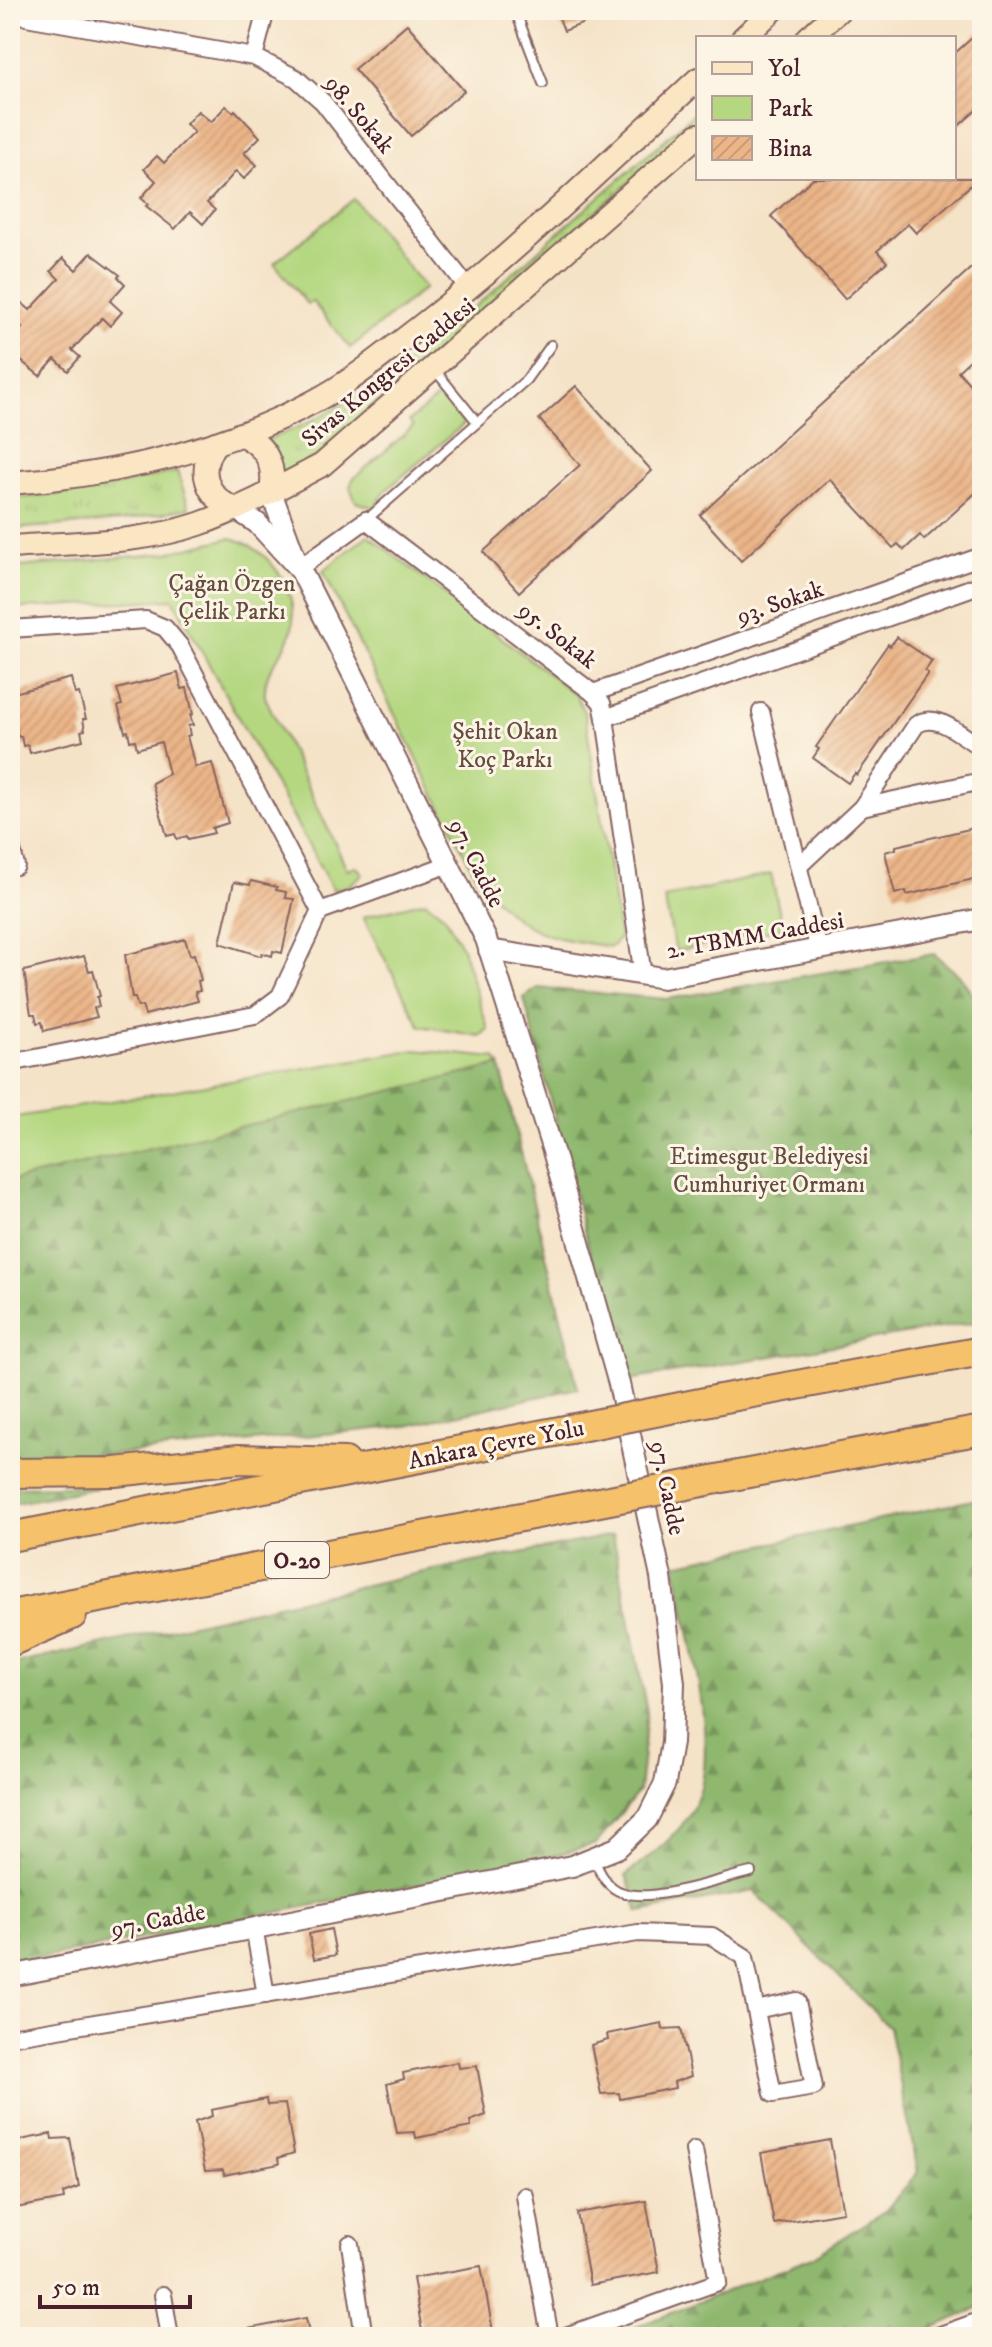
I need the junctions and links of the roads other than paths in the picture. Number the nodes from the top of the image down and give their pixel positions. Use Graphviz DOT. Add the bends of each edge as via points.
graph roads {
  1 [pos="266,10"];
  2 [pos="515,10"];
  3 [pos="773,10"];
  4 [pos="839,10"];
  5 [pos="26,17"];
  6 [pos="745,36"];
  7 [pos="810,36"];
  8 [pos="254,57"];
  9 [pos="696,81"];
  10 [pos="543,83"];
  11 [pos="696,137"];
  12 [pos="469,289"];
  13 [pos="551,345"];
  14 [pos="435,369"];
  15 [pos="477,422"];
  16 [pos="240,434"];
  17 [pos="216,443"];
  18 [pos="10,483"];
  19 [pos="271,492"];
  20 [pos="236,509"];
  21 [pos="366,520"];
  22 [pos="10,547"];
  23 [pos="982,556"];
  24 [pos="298,566"];
  25 [pos="921,578"];
  26 [pos="982,584"];
  27 [pos="931,603"];
  28 [pos="10,629"];
  29 [pos="593,693"];
  30 [pos="761,712"];
  31 [pos="605,718"];
  32 [pos="982,748"];
  33 [pos="982,781"];
  34 [pos="862,807"];
  35 [pos="10,843"];
  36 [pos="449,864"];
  37 [pos="799,866"];
  38 [pos="10,867"];
  39 [pos="320,911"];
  40 [pos="982,919"];
  41 [pos="489,950"];
  42 [pos="819,951"];
  43 [pos="643,976"];
  44 [pos="10,1063"];
  45 [pos="982,1351"];
  46 [pos="982,1430"];
  47 [pos="397,1464"];
  48 [pos="10,1473"];
  49 [pos="10,1537"];
  50 [pos="120,1594"];
  51 [pos="10,1615"];
  52 [pos="10,1642"];
  53 [pos="594,1858"];
  54 [pos="751,1872"];
  55 [pos="254,1927"];
  56 [pos="10,1976"];
  57 [pos="266,1995"];
  58 [pos="756,2010"];
  59 [pos="10,2037"];
  60 [pos="694,2150"];
  61 [pos="525,2196"];
  62 [pos="350,2244"];
  63 [pos="163,2295"];
  64 [pos="982,2320"];
  65 [pos="170,2337"];
  66 [pos="364,2337"];
  67 [pos="550,2337"];
  68 [pos="563,2337"];
  69 [pos="935,2337"];
  1 -- 8 [label="street"];
  2 -- 10 [label="lane"];
  3 -- 6 [label="main road"];
  4 -- 7 [label="main road"];
  5 -- 8 [label="street, 98. Sokak"];
  8 -- 12 [label="street, 98. Sokak" via="296,78 323,102"];
  9 -- 12 [label="main road, Sivas Kongresi Caddesi"];
  11 -- 14 [label="main road, Sivas Kongresi Caddesi"];
  12 -- 16 [label="main road, Sivas Kongresi Caddesi" via="327,394"];
  13 -- 15 [label="lane" via="526,380"];
  14 -- 15 [label="lane"];
  14 -- 19 [label="main road, Sivas Kongresi Caddesi" via="322,465"];
  15 -- 21 [label="lane"];
  16 -- 17 [label="main road"];
  16 -- 19 [label="main road" via="257,443 269,459"];
  17 -- 18 [label="main road" via="119,471"];
  17 -- 20 [label="main road" via="205,468 208,486"];
  19 -- 20 [label="main road, Sivas Kongresi Caddesi"];
  19 -- 24 [label="street, 97. Cadde"];
  20 -- 22 [label="main road, Sivas Kongresi Caddesi" via="164,532"];
  20 -- 24 [label="street, 97. Cadde"];
  21 -- 24 [label="street"];
  21 -- 29 [label="street, 95. Sokak"];
  23 -- 25 [label="street, 93. Sokak"];
  24 -- 36 [label="street, 97. Cadde"];
  25 -- 27 [label="street"];
  25 -- 29 [label="street, 93. Sokak"];
  26 -- 27 [label="street, 93. Sokak"];
  27 -- 31 [label="street, 93. Sokak"];
  28 -- 39 [label="street" via="146,620 165,628 180,646"];
  29 -- 31 [label="street, 95. Sokak"];
  30 -- 37 [label="street"];
  31 -- 43 [label="street, 95. Sokak"];
  32 -- 34 [label="street" via="933,719 923,720"];
  33 -- 34 [label="street"];
  34 -- 37 [label="street"];
  35 -- 38 [label="street" via="16,866"];
  36 -- 39 [label="street"];
  36 -- 41 [label="street, 97. Cadde"];
  37 -- 42 [label="street"];
  39 -- 44 [label="street" via="280,996 255,1015"];
  40 -- 42 [label="street, 2. TBMM Caddesi"];
  41 -- 43 [label="street, 2. TBMM Caddesi"];
  41 -- 53 [label="street, 97. Cadde" via="619,1384 661,1577 674,1683 665,1783 647,1819 617,1848"];
  42 -- 43 [label="street, 2. TBMM Caddesi" via="684,976"];
  45 -- 47 [label="highway, Ankara Çevre Yolu, bridge"];
  46 -- 50 [label="highway, O-20, bridge"];
  47 -- 48 [label="highway" via="239,1459 115,1472"];
  47 -- 49 [label="highway, Ankara Çevre Yolu"];
  50 -- 51 [label="highway, O-20"];
  50 -- 52 [label="highway"];
  53 -- 54 [label="lane" via="612,1887 634,1895"];
  53 -- 55 [label="street, 97. Cadde"];
  55 -- 56 [label="street, 97. Cadde"];
  55 -- 57 [label="street"];
  57 -- 58 [label="street" via="638,1933 712,1936 745,1957"];
  57 -- 59 [label="street"];
  58 -- 58 [label="street" via="773,2094 814,2087 797,2001"];
  60 -- 68 [label="street" via="718,2282"];
  61 -- 67 [label="street"];
  62 -- 66 [label="street"];
  63 -- 65 [label="street"];
  64 -- 69 [label="street"];
}
